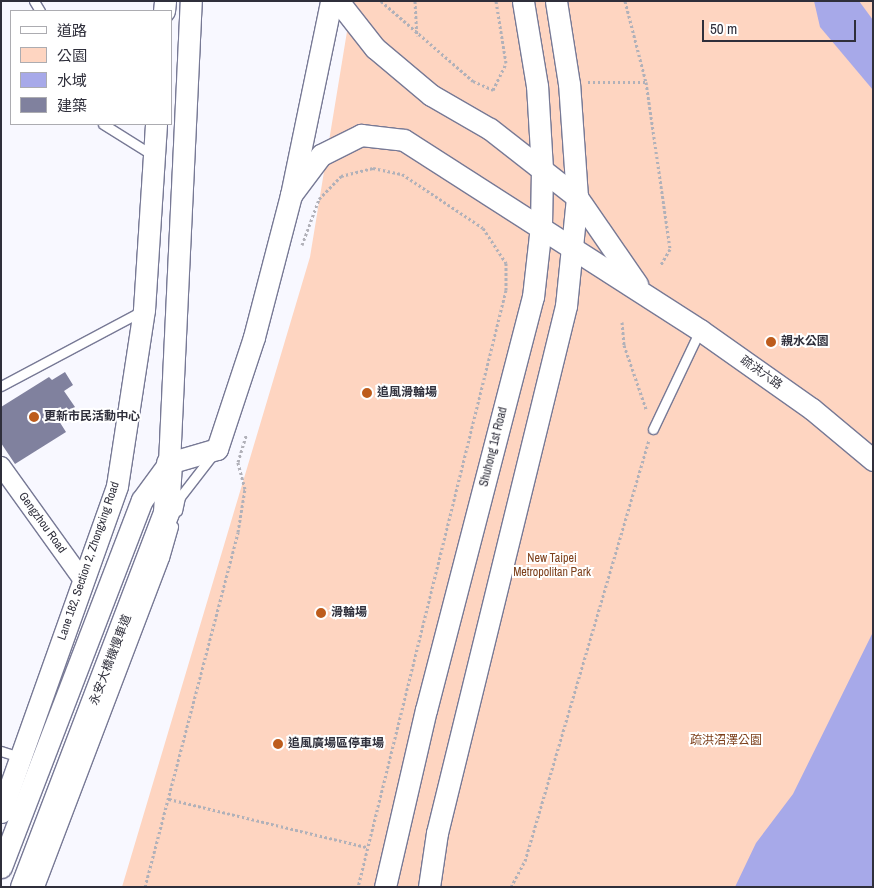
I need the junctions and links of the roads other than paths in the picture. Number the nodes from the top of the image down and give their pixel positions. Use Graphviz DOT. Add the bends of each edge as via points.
graph roads {
  1 [pos="191,1"];
  2 [pos="331,1"];
  3 [pos="338,1"];
  4 [pos="523,1"];
  5 [pos="556,1"];
  6 [pos="106,125"];
  7 [pos="156,125"];
  8 [pos="154,156"];
  9 [pos="542,169"];
  10 [pos="291,195"];
  11 [pos="577,197"];
  12 [pos="541,226"];
  13 [pos="574,248"];
  14 [pos="643,292"];
  15 [pos="144,310"];
  16 [pos="700,330"];
  17 [pos="1,386"];
  18 [pos="653,429"];
  19 [pos="217,449"];
  20 [pos="873,460"];
  21 [pos="169,463"];
  22 [pos="1,466"];
  23 [pos="83,580"];
  24 [pos="11,754"];
  25 [pos="1,812"];
  26 [pos="1,867"];
  27 [pos="23,887"];
  28 [pos="38,887"];
  29 [pos="385,887"];
  30 [pos="429,887"];
  1 -- 21 [label="street"];
  2 -- 10 [label="street"];
  3 -- 9 [label="street" via="375,48 431,95 490,129"];
  4 -- 9 [label="street, Shuhong 1st Road" via="537,86"];
  5 -- 11 [label="street" via="569,84"];
  6 -- 8 [label="lane"];
  7 -- 8 [label="street, Lane 182, Section 2, Zhongxing Road"];
  8 -- 15 [label="street, Lane 182, Section 2, Zhongxing Road"];
  9 -- 11 [label="street"];
  9 -- 12 [label="street, Shuhong 1st Road"];
  10 -- 12 [label="street, 疏洪六路" via="321,155 361,135 404,140"];
  10 -- 19 [label="street" via="254,337"];
  11 -- 13 [label="street"];
  11 -- 14 [label="street, 疏洪六路"];
  12 -- 13 [label="street, 疏洪六路"];
  12 -- 29 [label="street, Shuhong 1st Road" via="533,298 426,710"];
  13 -- 14 [label="street, 疏洪六路"];
  13 -- 30 [label="street" via="566,306 439,824"];
  14 -- 16 [label="street, 疏洪六路"];
  15 -- 17 [label="lane"];
  15 -- 23 [label="street, Lane 182, Section 2, Zhongxing Road" via="116,486"];
  16 -- 18 [label="lane"];
  16 -- 20 [label="street, 疏洪六路" via="812,409"];
  19 -- 21 [label="street"];
  19 -- 28 [label="lane, 永安大橋機慢車道" via="180,497 164,558"];
  21 -- 26 [label="street" via="142,500"];
  21 -- 27 [label="main road" via="166,512"];
  22 -- 23 [label="street, Gengzhou Road"];
  23 -- 24 [label="street, Lane 182, Section 2, Zhongxing Road"];
  24 -- 25 [label="street, Lane 182, Section 2, Zhongxing Road"];
}
